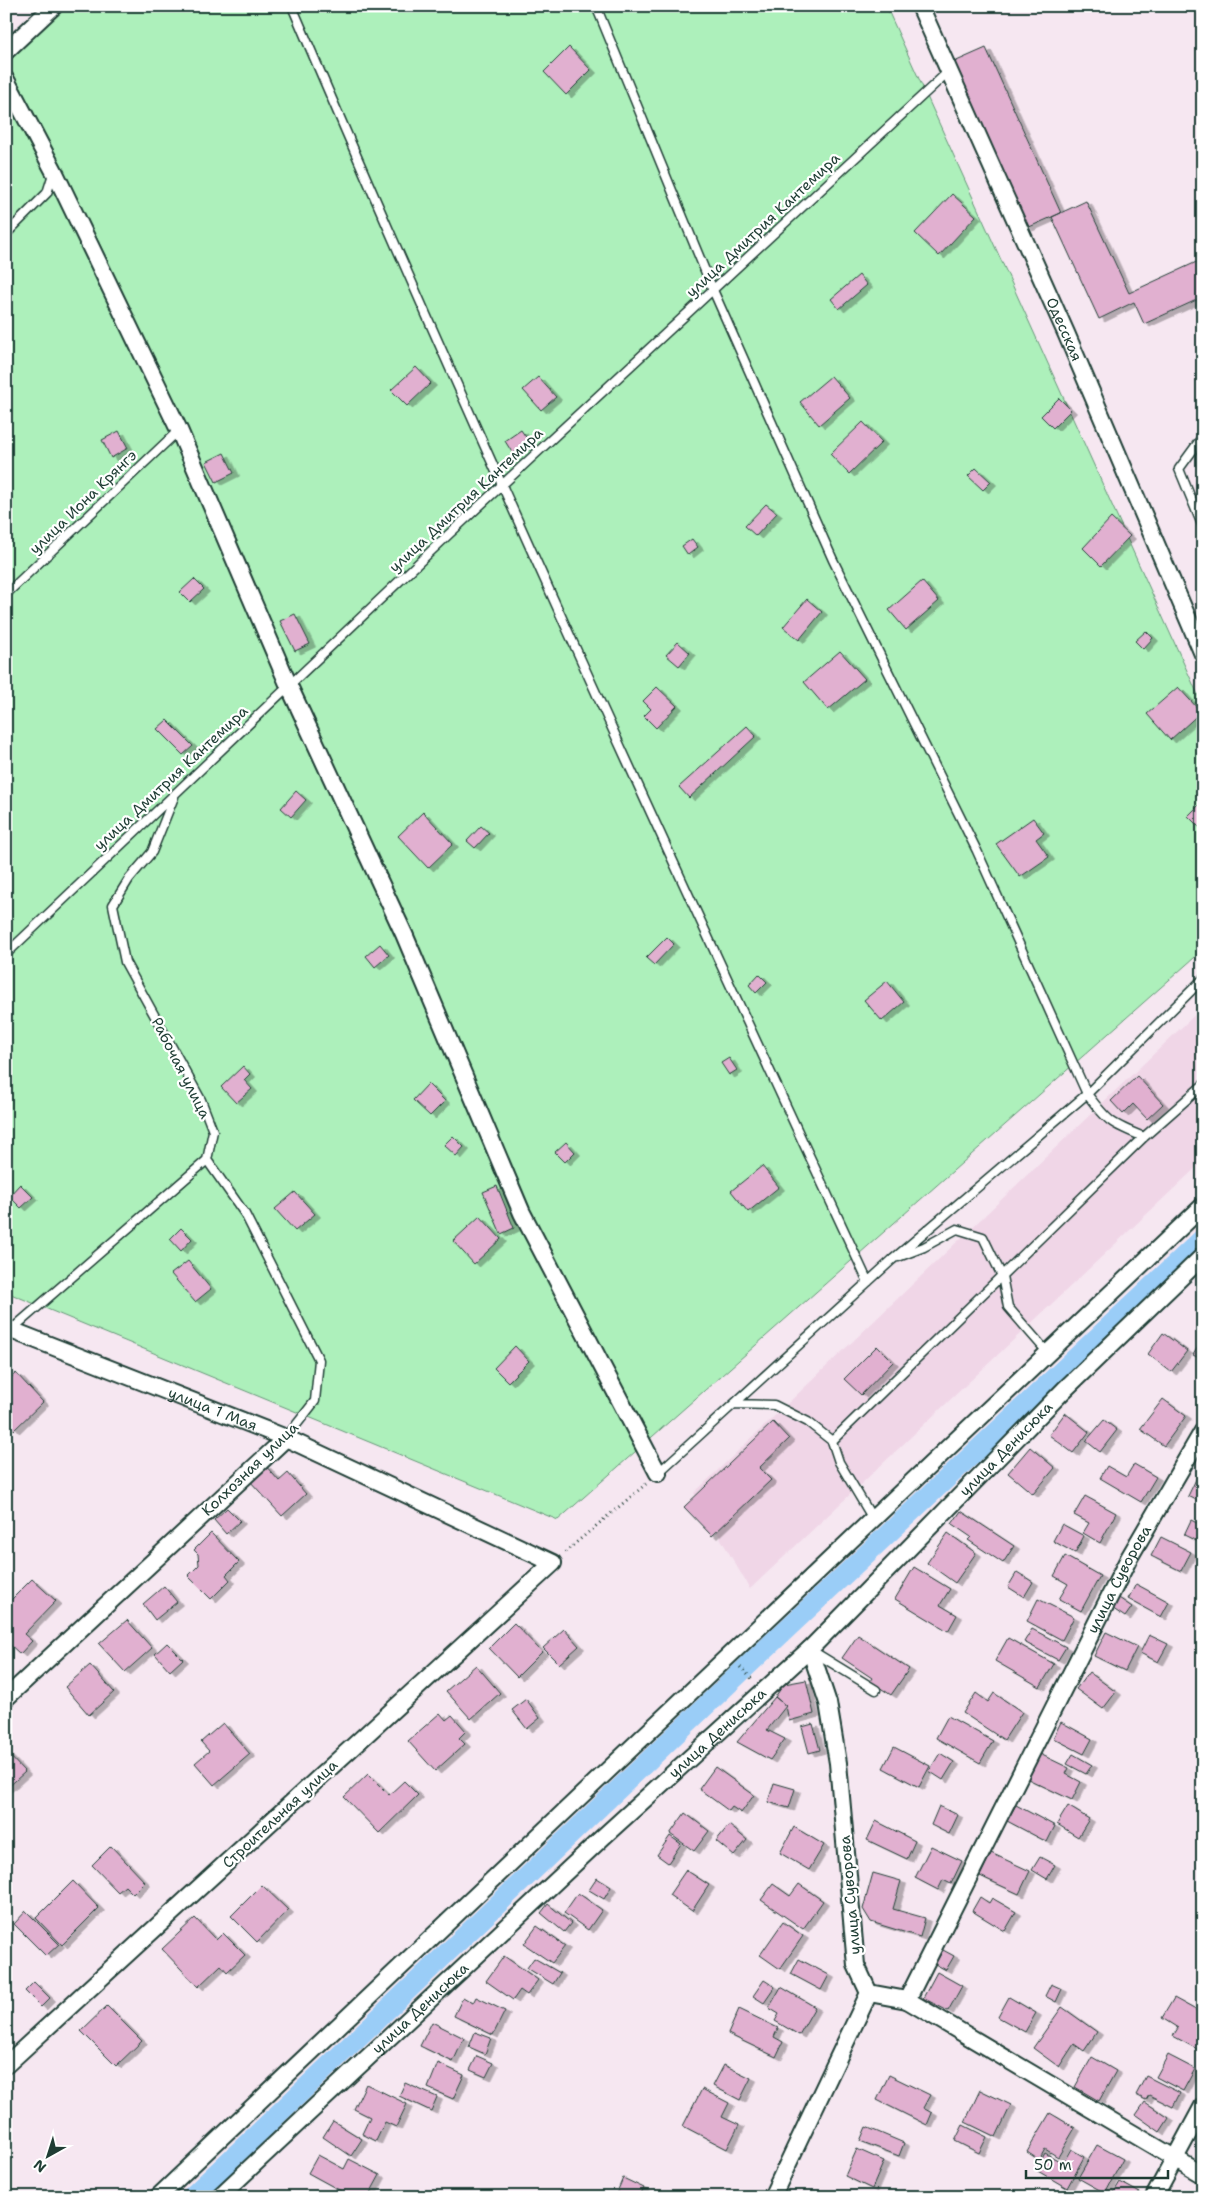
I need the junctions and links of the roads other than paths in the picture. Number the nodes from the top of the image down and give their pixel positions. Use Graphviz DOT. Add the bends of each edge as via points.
graph roads {
  1 [pos="54,6"];
  2 [pos="292,6"];
  3 [pos="596,6"];
  4 [pos="920,6"];
  5 [pos="6,51"];
  6 [pos="949,71"];
  7 [pos="6,80"];
  8 [pos="54,170"];
  9 [pos="6,234"];
  10 [pos="713,290"];
  11 [pos="179,430"];
  12 [pos="1203,436"];
  13 [pos="503,484"];
  14 [pos="1203,527"];
  15 [pos="6,594"];
  16 [pos="1203,654"];
  17 [pos="289,686"];
  18 [pos="175,794"];
  19 [pos="6,954"];
  20 [pos="1203,979"];
  21 [pos="1203,1085"];
  22 [pos="1087,1094"];
  23 [pos="1144,1137"];
  24 [pos="207,1160"];
  25 [pos="1203,1206"];
  26 [pos="1203,1256"];
  27 [pos="892,1260"];
  28 [pos="1002,1276"];
  29 [pos="868,1282"];
  30 [pos="8,1331"];
  31 [pos="1048,1353"];
  32 [pos="734,1404"];
  33 [pos="1203,1431"];
  34 [pos="286,1438"];
  35 [pos="832,1441"];
  36 [pos="658,1473"];
  37 [pos="873,1519"];
  38 [pos="553,1562"];
  39 [pos="810,1649"];
  40 [pos="876,1690"];
  41 [pos="6,1698"];
  42 [pos="869,1993"];
  43 [pos="908,2000"];
  44 [pos="6,2065"];
  45 [pos="1203,2106"];
  46 [pos="1174,2158"];
  47 [pos="1203,2175"];
  48 [pos="158,2197"];
  49 [pos="219,2197"];
  50 [pos="772,2197"];
  51 [pos="1154,2197"];
  1 -- 5 [label="street"];
  2 -- 13 [label="lane"];
  3 -- 10 [label="lane"];
  4 -- 6 [label="street, Одесская"];
  6 -- 10 [label="lane, улица Дмитрия Кантемира"];
  6 -- 16 [label="street, Одесская" via="1066,333"];
  7 -- 8 [label="street"];
  8 -- 9 [label="lane" via="47,193"];
  8 -- 11 [label="street"];
  10 -- 13 [label="lane, улица Дмитрия Кантемира"];
  10 -- 22 [label="lane" via="833,560 977,851"];
  11 -- 15 [label="lane, улица Иона Крянгэ"];
  11 -- 17 [label="street"];
  12 -- 14 [label="lane" via="1179,469"];
  13 -- 17 [label="lane, улица Дмитрия Кантемира"];
  13 -- 29 [label="lane" via="617,741"];
  17 -- 18 [label="lane, улица Дмитрия Кантемира"];
  17 -- 36 [label="street" via="404,934 522,1213"];
  18 -- 19 [label="lane, улица Дмитрия Кантемира"];
  18 -- 24 [label="lane, Рабочая улица" via="152,852 129,879 114,905 125,962 201,1100 213,1132"];
  20 -- 22 [label="lane"];
  21 -- 23 [label="lane"];
  22 -- 23 [label="lane" via="1105,1118"];
  22 -- 27 [label="lane"];
  23 -- 28 [label="lane"];
  24 -- 30 [label="lane"];
  24 -- 34 [label="lane, Колхозная улица" via="245,1214 319,1360 315,1401"];
  25 -- 31 [label="street"];
  26 -- 39 [label="street, улица Денисюка" via="1064,1390"];
  27 -- 28 [label="lane" via="957,1229 983,1237"];
  27 -- 29 [label="lane"];
  28 -- 31 [label="lane" via="1008,1307"];
  28 -- 35 [label="lane"];
  29 -- 32 [label="lane"];
  30 -- 34 [label="street, улица 1 Мая"];
  31 -- 37 [label="street"];
  32 -- 35 [label="lane" via="774,1405 808,1422"];
  32 -- 36 [label="lane"];
  33 -- 43 [label="street, улица Суворова" via="1128,1558"];
  34 -- 38 [label="street, улица 1 Мая"];
  34 -- 41 [label="street, Колхозная улица"];
  35 -- 37 [label="lane" via="839,1462"];
  37 -- 48 [label="street"];
  38 -- 44 [label="street, Строительная улица"];
  39 -- 40 [label="lane"];
  39 -- 42 [label="street, улица Суворова" via="828,1703 838,1763 856,1965"];
  39 -- 49 [label="street, улица Денисюка" via="603,1837"];
  42 -- 43 [label="street"];
  42 -- 50 [label="street"];
  43 -- 46 [label="street"];
  45 -- 46 [label="street"];
  46 -- 47 [label="street"];
  46 -- 51 [label="street"];
}
